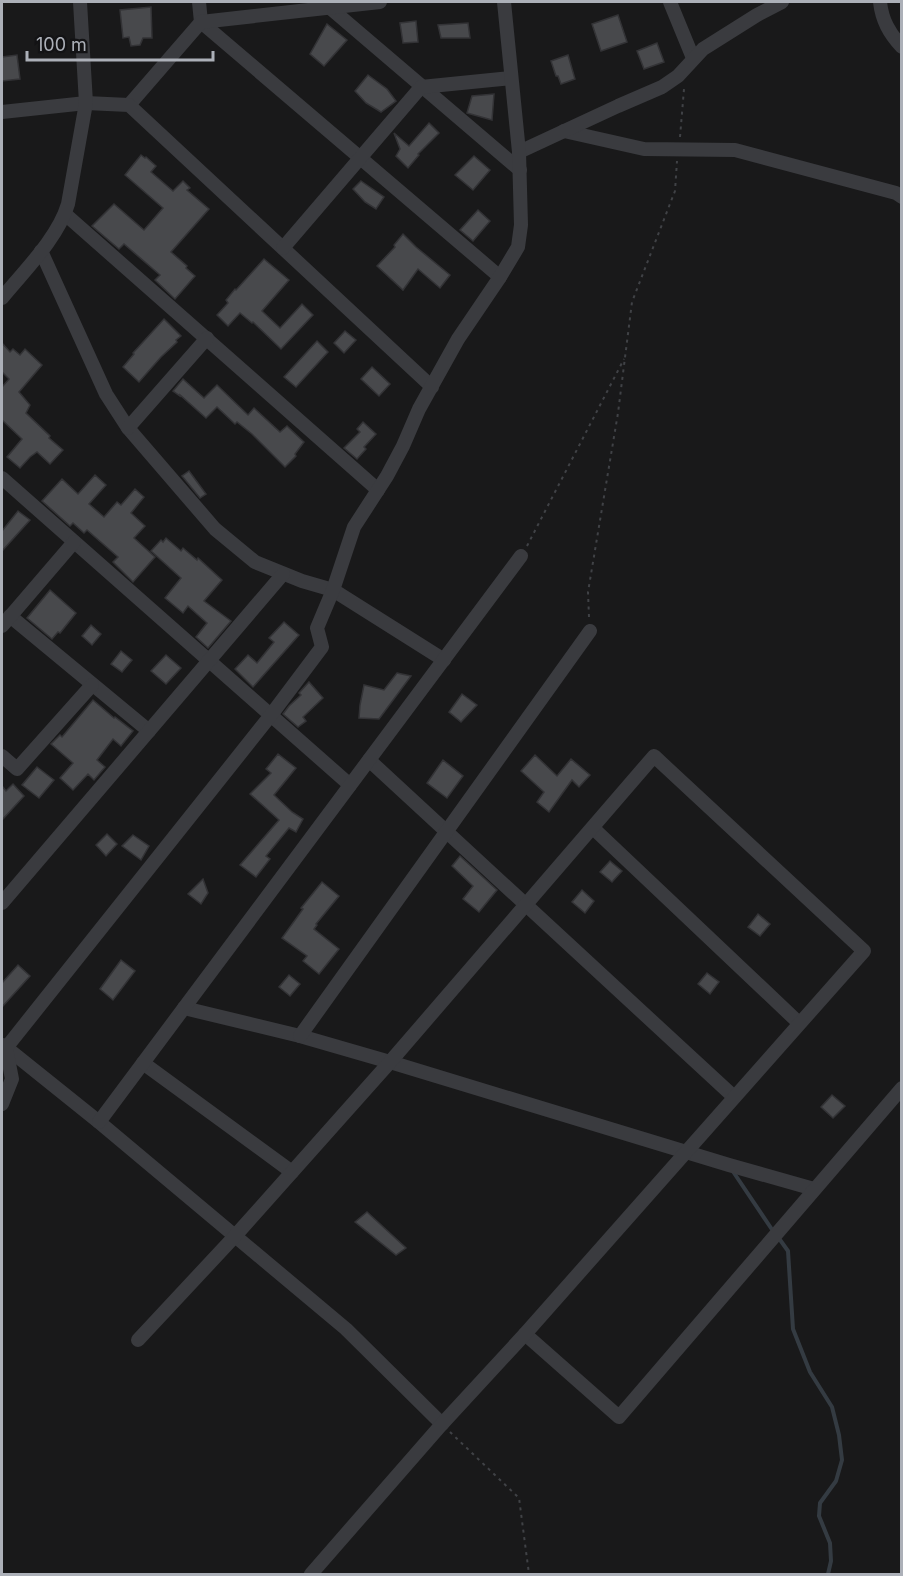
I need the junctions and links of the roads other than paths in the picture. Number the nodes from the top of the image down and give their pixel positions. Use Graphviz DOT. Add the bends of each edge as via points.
graph roads {
  1 [pos="80,2"];
  2 [pos="199,2"];
  3 [pos="380,2"];
  4 [pos="504,2"];
  5 [pos="670,2"];
  6 [pos="783,2"];
  7 [pos="880,2"];
  8 [pos="292,6"];
  9 [pos="329,7"];
  10 [pos="201,22"];
  11 [pos="902,47"];
  12 [pos="689,63"];
  13 [pos="511,78"];
  14 [pos="421,87"];
  15 [pos="86,103"];
  16 [pos="129,105"];
  17 [pos="2,112"];
  18 [pos="564,131"];
  19 [pos="519,152"];
  20 [pos="360,159"];
  21 [pos="520,170"];
  22 [pos="902,197"];
  23 [pos="65,214"];
  24 [pos="283,248"];
  25 [pos="41,252"];
  26 [pos="500,278"];
  27 [pos="2,298"];
  28 [pos="207,338"];
  29 [pos="432,387"];
  30 [pos="128,428"];
  31 [pos="3,482"];
  32 [pos="378,490"];
  33 [pos="74,542"];
  34 [pos="521,556"];
  35 [pos="283,574"];
  36 [pos="333,590"];
  37 [pos="6,621"];
  38 [pos="590,631"];
  39 [pos="444,660"];
  40 [pos="209,661"];
  41 [pos="92,684"];
  42 [pos="270,715"];
  43 [pos="148,731"];
  44 [pos="2,756"];
  45 [pos="369,760"];
  46 [pos="350,785"];
  47 [pos="593,828"];
  48 [pos="447,831"];
  49 [pos="4,895"];
  50 [pos="526,904"];
  51 [pos="184,1008"];
  52 [pos="799,1023"];
  53 [pos="300,1036"];
  54 [pos="4,1046"];
  55 [pos="390,1062"];
  56 [pos="143,1063"];
  57 [pos="902,1088"];
  58 [pos="734,1097"];
  59 [pos="2,1104"];
  60 [pos="99,1122"];
  61 [pos="686,1151"];
  62 [pos="292,1172"];
  63 [pos="814,1190"];
  64 [pos="235,1236"];
  65 [pos="525,1335"];
  66 [pos="138,1340"];
  67 [pos="442,1424"];
  68 [pos="311,1575"];
  1 -- 15 [label="street"];
  2 -- 10 [label="street"];
  3 -- 9 [label="street"];
  4 -- 13 [label="street"];
  5 -- 12 [label="street"];
  6 -- 12 [label="street" via="736,27"];
  7 -- 11 [label="street" via="883,19"];
  8 -- 9 [label="street"];
  8 -- 10 [label="street"];
  9 -- 14 [label="street"];
  10 -- 16 [label="street"];
  10 -- 20 [label="street"];
  12 -- 18 [label="street" via="662,87"];
  13 -- 14 [label="street"];
  13 -- 19 [label="street"];
  14 -- 20 [label="street"];
  14 -- 21 [label="street"];
  15 -- 16 [label="street"];
  15 -- 17 [label="street"];
  15 -- 23 [label="street"];
  16 -- 24 [label="street"];
  18 -- 19 [label="street"];
  18 -- 22 [label="street" via="644,149 735,150"];
  19 -- 21 [label="street"];
  20 -- 24 [label="street"];
  20 -- 26 [label="street"];
  21 -- 26 [label="street" via="520,240"];
  23 -- 25 [label="street"];
  23 -- 28 [label="street"];
  24 -- 29 [label="street"];
  25 -- 27 [label="street"];
  25 -- 30 [label="street" via="101,385"];
  26 -- 29 [label="street" via="458,339"];
  28 -- 30 [label="street"];
  28 -- 32 [label="street"];
  29 -- 32 [label="street"];
  30 -- 35 [label="street" via="214,529 255,562"];
  31 -- 33 [label="street"];
  32 -- 36 [label="street" via="354,527"];
  33 -- 37 [label="street"];
  33 -- 40 [label="street"];
  34 -- 39 [label="street"];
  35 -- 36 [label="street"];
  35 -- 40 [label="street"];
  36 -- 39 [label="street"];
  36 -- 42 [label="street" via="317,628 322,647"];
  37 -- 41 [label="street"];
  38 -- 48 [label="street"];
  39 -- 45 [label="street"];
  40 -- 42 [label="street"];
  40 -- 43 [label="street"];
  41 -- 43 [label="street"];
  41 -- 44 [label="street" via="17,769"];
  42 -- 46 [label="street"];
  42 -- 54 [label="street"];
  43 -- 49 [label="street"];
  45 -- 46 [label="street"];
  45 -- 48 [label="street"];
  46 -- 51 [label="street"];
  47 -- 50 [label="street"];
  47 -- 52 [label="street"];
  47 -- 52 [label="street" via="654,756 864,951"];
  48 -- 50 [label="street"];
  48 -- 53 [label="street"];
  50 -- 55 [label="street"];
  50 -- 58 [label="street"];
  51 -- 53 [label="street"];
  51 -- 56 [label="street"];
  52 -- 58 [label="street"];
  53 -- 55 [label="street"];
  54 -- 59 [label="street" via="12,1079"];
  54 -- 60 [label="street"];
  55 -- 61 [label="street"];
  55 -- 62 [label="street"];
  56 -- 60 [label="street"];
  56 -- 62 [label="street"];
  57 -- 63 [label="street"];
  58 -- 61 [label="street"];
  60 -- 64 [label="street"];
  61 -- 63 [label="street"];
  61 -- 65 [label="street"];
  62 -- 64 [label="street"];
  63 -- 65 [label="street" via="619,1417"];
  64 -- 66 [label="street"];
  64 -- 67 [label="street" via="346,1329"];
  65 -- 67 [label="street"];
  67 -- 68 [label="street"];
}
